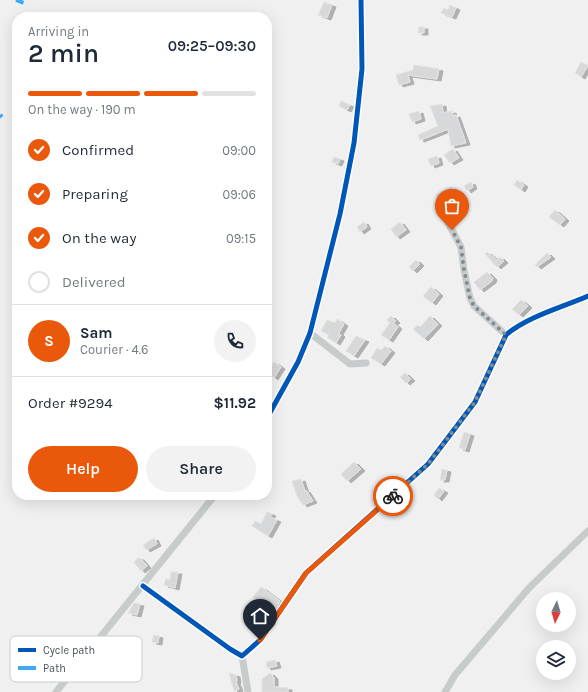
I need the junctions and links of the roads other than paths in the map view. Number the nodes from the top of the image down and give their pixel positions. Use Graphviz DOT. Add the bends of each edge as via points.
graph roads {
  1 [pos="361,0"];
  2 [pos="444,215"];
  3 [pos="588,296"];
  4 [pos="310,333"];
  5 [pos="506,335"];
  6 [pos="366,363"];
  7 [pos="272,409"];
  8 [pos="211,500"];
  9 [pos="588,531"];
  10 [pos="143,586"];
  11 [pos="102,636"];
  12 [pos="242,656"];
  13 [pos="64,682"];
  14 [pos="56,692"];
  15 [pos="248,692"];
  16 [pos="445,692"];
  1 -- 4 [label="street" via="362,69 354,143 340,214"];
  2 -- 5 [label="street" via="461,247 470,298 474,306"];
  3 -- 5 [label="street" via="529,321"];
  4 -- 6 [label="street" via="350,364"];
  4 -- 7 [label="street" via="298,362"];
  5 -- 12 [label="street" via="475,402 428,464 306,573 260,640"];
  8 -- 10 [label="street"];
  9 -- 16 [label="street" via="529,588 455,675"];
  10 -- 11 [label="street"];
  10 -- 12 [label="street" via="230,650"];
  12 -- 15 [label="street"];
  13 -- 14 [label="street"];
}
